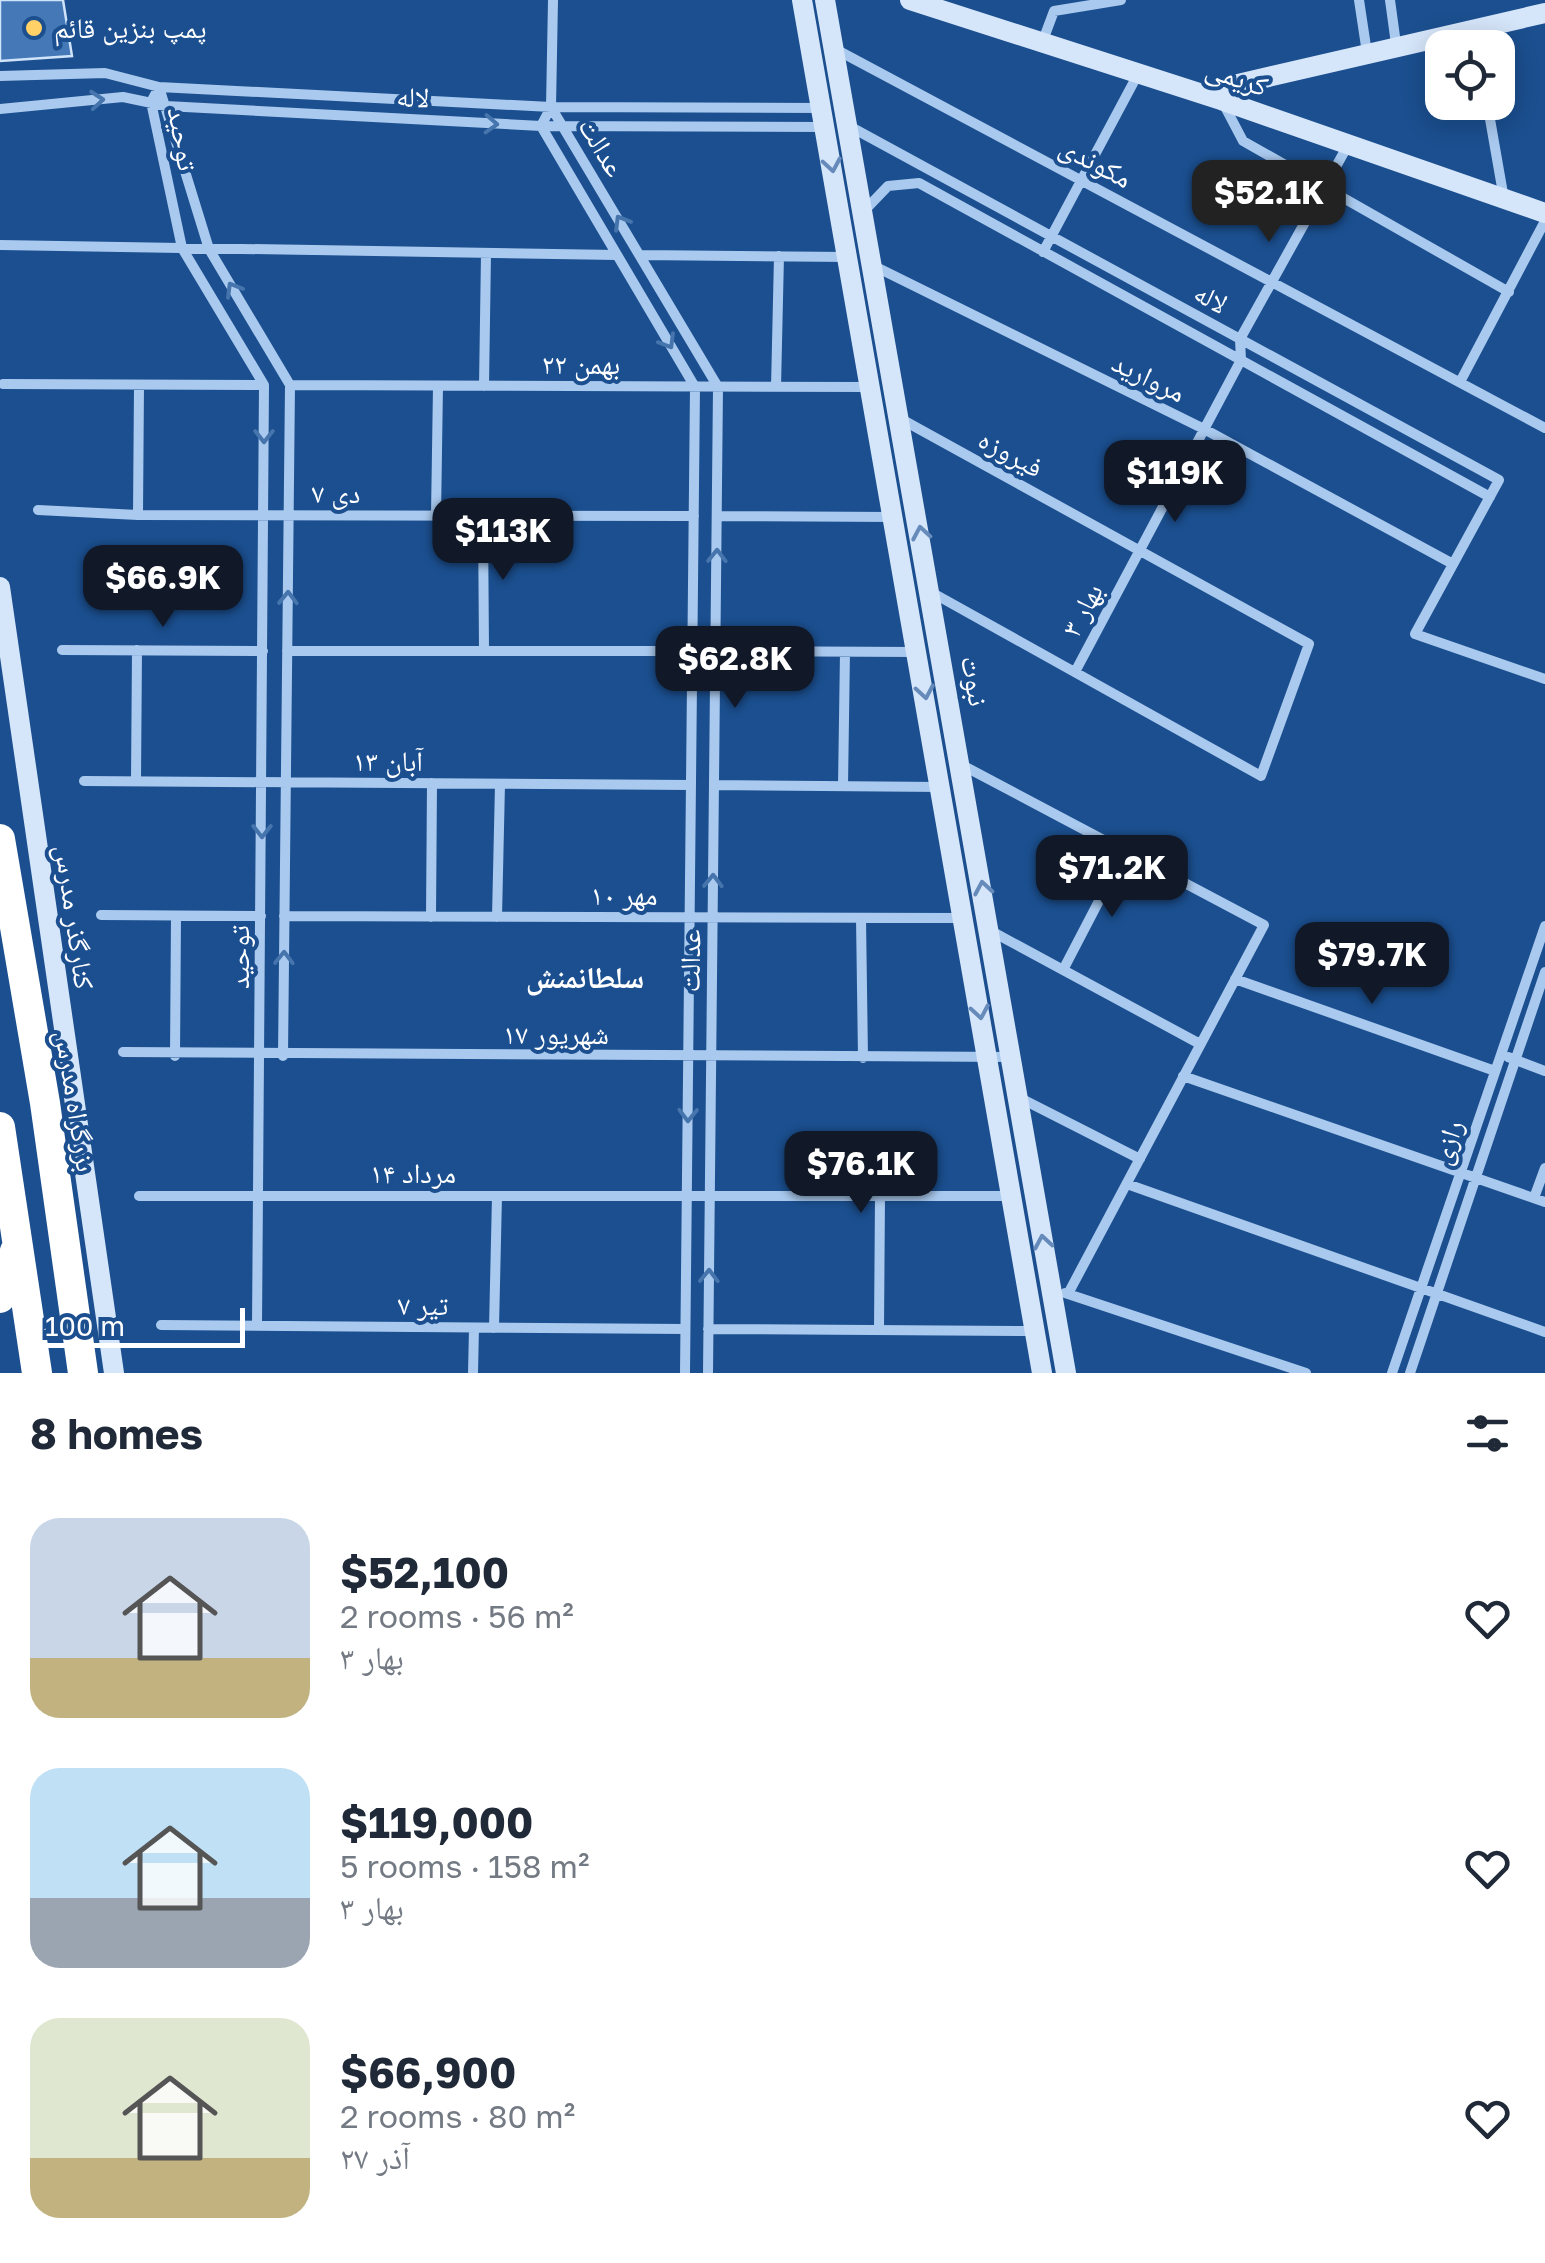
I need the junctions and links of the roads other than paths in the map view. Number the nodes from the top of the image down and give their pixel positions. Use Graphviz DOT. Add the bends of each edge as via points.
graph roads {
  1 [pos="554,0"];
  2 [pos="802,0"];
  3 [pos="825,0"];
  4 [pos="910,0"];
  5 [pos="1120,0"];
  6 [pos="1359,0"];
  7 [pos="1390,0"];
  8 [pos="1545,12"];
  9 [pos="1496,30"];
  10 [pos="1042,42"];
  11 [pos="1425,42"];
  12 [pos="1396,44"];
  13 [pos="837,50"];
  14 [pos="1366,53"];
  15 [pos="1138,74"];
  16 [pos="0,76"];
  17 [pos="842,82"];
  18 [pos="817,84"];
  19 [pos="159,87"];
  20 [pos="1221,100"];
  21 [pos="150,102"];
  22 [pos="166,106"];
  23 [pos="551,106"];
  24 [pos="0,109"];
  25 [pos="823,118"];
  26 [pos="1490,120"];
  27 [pos="541,126"];
  28 [pos="564,126"];
  29 [pos="848,126"];
  30 [pos="1348,145"];
  31 [pos="1084,180"];
  32 [pos="1323,186"];
  33 [pos="1504,199"];
  34 [pos="864,212"];
  35 [pos="1545,212"];
  36 [pos="1545,221"];
  37 [pos="1052,236"];
  38 [pos="0,245"];
  39 [pos="182,248"];
  40 [pos="209,248"];
  41 [pos="1043,252"];
  42 [pos="486,254"];
  43 [pos="616,255"];
  44 [pos="640,255"];
  45 [pos="780,256"];
  46 [pos="848,257"];
  47 [pos="873,266"];
  48 [pos="1272,281"];
  49 [pos="1510,292"];
  50 [pos="1240,339"];
  51 [pos="1240,360"];
  52 [pos="1460,382"];
  53 [pos="3,384"];
  54 [pos="139,384"];
  55 [pos="264,385"];
  56 [pos="290,385"];
  57 [pos="438,386"];
  58 [pos="484,386"];
  59 [pos="695,387"];
  60 [pos="718,387"];
  61 [pos="776,387"];
  62 [pos="871,388"];
  63 [pos="900,418"];
  64 [pos="1545,428"];
  65 [pos="1204,429"];
  66 [pos="1490,497"];
  67 [pos="38,510"];
  68 [pos="138,516"];
  69 [pos="264,516"];
  70 [pos="289,516"];
  71 [pos="436,516"];
  72 [pos="483,516"];
  73 [pos="694,516"];
  74 [pos="717,516"];
  75 [pos="894,517"];
  76 [pos="1140,550"];
  77 [pos="1453,564"];
  78 [pos="0,587"];
  79 [pos="931,592"];
  80 [pos="62,650"];
  81 [pos="138,650"];
  82 [pos="263,650"];
  83 [pos="287,650"];
  84 [pos="484,651"];
  85 [pos="692,651"];
  86 [pos="716,651"];
  87 [pos="845,652"];
  88 [pos="918,652"];
  89 [pos="1075,672"];
  90 [pos="1545,679"];
  91 [pos="962,764"];
  92 [pos="84,781"];
  93 [pos="136,782"];
  94 [pos="262,782"];
  95 [pos="286,782"];
  96 [pos="432,783"];
  97 [pos="500,784"];
  98 [pos="691,785"];
  99 [pos="714,786"];
  100 [pos="843,786"];
  101 [pos="942,787"];
  102 [pos="0,839"];
  103 [pos="1125,851"];
  104 [pos="101,916"];
  105 [pos="176,916"];
  106 [pos="261,916"];
  107 [pos="284,916"];
  108 [pos="432,916"];
  109 [pos="497,917"];
  110 [pos="690,918"];
  111 [pos="712,918"];
  112 [pos="861,918"];
  113 [pos="964,918"];
  114 [pos="1544,930"];
  115 [pos="990,931"];
  116 [pos="1063,970"];
  117 [pos="1545,972"];
  118 [pos="1235,979"];
  119 [pos="1200,1044"];
  120 [pos="123,1052"];
  121 [pos="1501,1054"];
  122 [pos="175,1056"];
  123 [pos="260,1056"];
  124 [pos="283,1056"];
  125 [pos="1012,1057"];
  126 [pos="688,1058"];
  127 [pos="711,1058"];
  128 [pos="862,1058"];
  129 [pos="988,1058"];
  130 [pos="1515,1060"];
  131 [pos="1545,1071"];
  132 [pos="1495,1072"];
  133 [pos="1183,1076"];
  134 [pos="1018,1097"];
  135 [pos="0,1127"];
  136 [pos="1140,1159"];
  137 [pos="1545,1168"];
  138 [pos="1460,1172"];
  139 [pos="1474,1178"];
  140 [pos="1126,1184"];
  141 [pos="139,1196"];
  142 [pos="258,1196"];
  143 [pos="497,1196"];
  144 [pos="687,1196"];
  145 [pos="710,1196"];
  146 [pos="880,1196"];
  147 [pos="1012,1196"];
  148 [pos="1539,1200"];
  149 [pos="18,1243"];
  150 [pos="1421,1288"];
  151 [pos="1435,1293"];
  152 [pos="1061,1294"];
  153 [pos="0,1298"];
  154 [pos="160,1326"];
  155 [pos="256,1326"];
  156 [pos="474,1328"];
  157 [pos="494,1328"];
  158 [pos="686,1329"];
  159 [pos="708,1329"];
  160 [pos="879,1330"];
  161 [pos="1034,1331"];
  162 [pos="1545,1332"];
  163 [pos="37,1373"];
  164 [pos="83,1373"];
  165 [pos="114,1373"];
  166 [pos="473,1373"];
  167 [pos="685,1373"];
  168 [pos="708,1373"];
  169 [pos="1042,1373"];
  170 [pos="1066,1373"];
  171 [pos="1306,1373"];
  172 [pos="1392,1373"];
  173 [pos="1410,1373"];
  1 -- 23 [label="street"];
  2 -- 18 [label="street, نبوت"];
  3 -- 13 [label="street, نبوت"];
  4 -- 10 [label="street, کریمی"];
  5 -- 10 [label="street" via="1054,10"];
  6 -- 14 [label="street"];
  7 -- 12 [label="street"];
  8 -- 9 [label="street"];
  10 -- 15 [label="street, کریمی"];
  11 -- 12 [label="street"];
  12 -- 14 [label="street"];
  13 -- 17 [label="street, نبوت"];
  13 -- 31 [label="street, مکوندی"];
  14 -- 20 [label="street" via="1238,84"];
  15 -- 20 [label="street, کریمی"];
  15 -- 31 [label="street"];
  16 -- 19 [label="street, لاله" via="104,74"];
  17 -- 18 [label="street" via="830,90"];
  17 -- 29 [label="street, نبوت"];
  18 -- 25 [label="street, نبوت"];
  19 -- 21 [label="street, توحید"];
  19 -- 22 [label="street, توحید"];
  19 -- 23 [label="street, لاله"];
  20 -- 30 [label="street, کریمی"];
  20 -- 32 [label="street" via="1243,141"];
  21 -- 22 [label="street, لاله"];
  24 -- 21 [label="street, لاله, one-way" via="123,97"];
  21 -- 39 [label="street, توحید"];
  22 -- 27 [label="street, لاله, one-way"];
  22 -- 40 [label="street, توحید"];
  23 -- 25 [label="street, لاله"];
  23 -- 27 [label="street, عدالت"];
  23 -- 28 [label="street, عدالت"];
  25 -- 28 [label="street, لاله"];
  25 -- 29 [label="street"];
  25 -- 46 [label="street, نبوت, one-way"];
  26 -- 33 [label="street"];
  27 -- 28 [label="street, لاله"];
  27 -- 43 [label="street, عدالت"];
  44 -- 28 [label="street, عدالت, one-way"];
  29 -- 34 [label="street, نبوت"];
  29 -- 37 [label="street, لاله"];
  30 -- 32 [label="street, بهار ۳"];
  30 -- 33 [label="street, کریمی"];
  31 -- 37 [label="street"];
  31 -- 48 [label="street, مکوندی"];
  32 -- 48 [label="street, بهار ۳"];
  32 -- 49 [label="street"];
  33 -- 35 [label="street, کریمی"];
  34 -- 41 [label="street, لاله" via="888,186 919,182"];
  34 -- 47 [label="street, نبوت"];
  36 -- 49 [label="street"];
  37 -- 41 [label="street"];
  37 -- 50 [label="street, لاله"];
  38 -- 39 [label="street"];
  39 -- 40 [label="street"];
  39 -- 55 [label="street, توحید"];
  40 -- 42 [label="street"];
  56 -- 40 [label="street, توحید, one-way"];
  41 -- 51 [label="street, لاله"];
  42 -- 43 [label="street"];
  42 -- 58 [label="street"];
  43 -- 59 [label="street, عدالت, one-way"];
  44 -- 45 [label="street"];
  44 -- 60 [label="street, عدالت"];
  45 -- 46 [label="street"];
  45 -- 61 [label="street"];
  46 -- 62 [label="street, نبوت"];
  47 -- 63 [label="street, نبوت"];
  47 -- 65 [label="street, مروارید"];
  48 -- 50 [label="street, بهار ۳"];
  48 -- 52 [label="street, مکوندی"];
  49 -- 52 [label="street"];
  50 -- 51 [label="street, بهار ۳"];
  50 -- 66 [label="street, لاله" via="1499,480"];
  51 -- 65 [label="street, بهار ۳"];
  51 -- 66 [label="street, لاله"];
  52 -- 64 [label="street, مکوندی"];
  53 -- 54 [label="street"];
  54 -- 55 [label="street"];
  54 -- 68 [label="street"];
  55 -- 69 [label="street, توحید, one-way"];
  56 -- 57 [label="street, ۲۲ بهمن"];
  56 -- 70 [label="street, توحید"];
  57 -- 58 [label="street, ۲۲ بهمن"];
  57 -- 71 [label="street"];
  58 -- 59 [label="street, ۲۲ بهمن"];
  59 -- 60 [label="street, ۲۲ بهمن"];
  59 -- 73 [label="street, عدالت"];
  60 -- 61 [label="street, ۲۲ بهمن"];
  60 -- 74 [label="street, عدالت"];
  61 -- 62 [label="street, ۲۲ بهمن"];
  62 -- 75 [label="street, نبوت"];
  63 -- 76 [label="street, فیروزه"];
  79 -- 63 [label="street, نبوت, one-way"];
  65 -- 76 [label="street, بهار ۳"];
  65 -- 77 [label="street, مروارید"];
  66 -- 77 [label="street"];
  67 -- 68 [label="street, ۷ دی"];
  68 -- 69 [label="street, ۷ دی"];
  69 -- 70 [label="street, ۷ دی"];
  69 -- 82 [label="street, توحید"];
  70 -- 71 [label="street, ۷ دی"];
  83 -- 70 [label="street, توحید, one-way"];
  71 -- 72 [label="street, ۷ دی"];
  72 -- 73 [label="street, ۷ دی"];
  72 -- 84 [label="street"];
  73 -- 85 [label="street, عدالت"];
  74 -- 75 [label="street"];
  86 -- 74 [label="street, عدالت, one-way"];
  75 -- 88 [label="street, نبوت"];
  76 -- 89 [label="street, بهار ۳"];
  76 -- 89 [label="street, فیروزه" via="1310,644 1261,776"];
  77 -- 90 [label="street" via="1415,634"];
  78 -- 165 [label="street, کنارگذر مدرس"];
  79 -- 89 [label="street"];
  79 -- 91 [label="street, نبوت"];
  80 -- 81 [label="street"];
  81 -- 82 [label="street"];
  81 -- 93 [label="street"];
  82 -- 94 [label="street, توحید"];
  83 -- 84 [label="street"];
  83 -- 95 [label="street, توحید"];
  84 -- 85 [label="street"];
  85 -- 98 [label="street, عدالت"];
  86 -- 87 [label="street"];
  86 -- 99 [label="street, عدالت"];
  87 -- 88 [label="street"];
  87 -- 100 [label="street"];
  88 -- 101 [label="street, نبوت, one-way"];
  91 -- 103 [label="street"];
  115 -- 91 [label="street, نبوت, one-way"];
  92 -- 93 [label="street, ۱۳ آبان"];
  93 -- 94 [label="street, ۱۳ آبان"];
  94 -- 95 [label="street, ۱۳ آبان"];
  94 -- 106 [label="street, توحید, one-way"];
  95 -- 96 [label="street, ۱۳ آبان"];
  95 -- 107 [label="street, توحید"];
  96 -- 97 [label="street, ۱۳ آبان"];
  96 -- 108 [label="street"];
  97 -- 98 [label="street, ۱۳ آبان"];
  97 -- 109 [label="street"];
  98 -- 110 [label="street, عدالت"];
  99 -- 100 [label="street"];
  111 -- 99 [label="street, عدالت, one-way"];
  100 -- 101 [label="street"];
  101 -- 113 [label="street, نبوت"];
  102 -- 164 [label="highway, بزرگراه مدرس"];
  103 -- 116 [label="street"];
  103 -- 118 [label="street" via="1264,925"];
  104 -- 105 [label="street"];
  105 -- 106 [label="street"];
  105 -- 122 [label="street"];
  106 -- 123 [label="street, توحید"];
  107 -- 108 [label="street, ۱۰ مهر"];
  124 -- 107 [label="street, توحید, one-way"];
  108 -- 109 [label="street, ۱۰ مهر"];
  109 -- 110 [label="street, ۱۰ مهر"];
  110 -- 111 [label="street, ۱۰ مهر"];
  110 -- 126 [label="street, عدالت"];
  111 -- 112 [label="street, ۱۰ مهر"];
  111 -- 127 [label="street, عدالت"];
  112 -- 113 [label="street, ۱۰ مهر"];
  112 -- 128 [label="street"];
  113 -- 129 [label="street, نبوت, one-way"];
  114 -- 121 [label="street, رازی"];
  115 -- 116 [label="street"];
  115 -- 125 [label="street, نبوت"];
  116 -- 119 [label="street"];
  117 -- 130 [label="street, رازی"];
  118 -- 119 [label="street"];
  118 -- 132 [label="street"];
  119 -- 133 [label="street"];
  120 -- 122 [label="street, ۱۷ شهریور"];
  121 -- 130 [label="street"];
  121 -- 132 [label="street, رازی"];
  122 -- 123 [label="street, ۱۷ شهریور"];
  123 -- 124 [label="street, ۱۷ شهریور"];
  123 -- 142 [label="street, توحید"];
  124 -- 126 [label="street, ۱۷ شهریور"];
  125 -- 129 [label="street, ۱۷ شهریور"];
  125 -- 134 [label="street, نبوت"];
  126 -- 127 [label="street, ۱۷ شهریور"];
  126 -- 144 [label="street, عدالت, one-way"];
  127 -- 128 [label="street, ۱۷ شهریور"];
  127 -- 145 [label="street, عدالت"];
  128 -- 129 [label="street, ۱۷ شهریور"];
  129 -- 147 [label="street, نبوت"];
  130 -- 131 [label="street"];
  130 -- 139 [label="street, رازی"];
  132 -- 138 [label="street, رازی"];
  133 -- 136 [label="street"];
  133 -- 138 [label="street"];
  134 -- 136 [label="street"];
  152 -- 134 [label="street, نبوت, one-way"];
  135 -- 149 [label="highway"];
  136 -- 140 [label="street"];
  137 -- 148 [label="street"];
  138 -- 139 [label="street"];
  138 -- 150 [label="street, رازی"];
  139 -- 148 [label="street"];
  139 -- 151 [label="street, رازی"];
  140 -- 150 [label="street"];
  140 -- 152 [label="street"];
  141 -- 142 [label="street, ۱۴ مرداد"];
  142 -- 143 [label="street, ۱۴ مرداد"];
  142 -- 155 [label="street, توحید"];
  143 -- 144 [label="street, ۱۴ مرداد"];
  143 -- 157 [label="street"];
  144 -- 145 [label="street, ۱۴ مرداد"];
  144 -- 158 [label="street, عدالت"];
  145 -- 146 [label="street"];
  159 -- 145 [label="street, عدالت, one-way"];
  146 -- 147 [label="street"];
  146 -- 160 [label="street"];
  147 -- 161 [label="street, نبوت"];
  149 -- 153 [label="highway"];
  149 -- 163 [label="highway"];
  150 -- 151 [label="street"];
  150 -- 172 [label="street, رازی"];
  151 -- 162 [label="street"];
  151 -- 173 [label="street, رازی"];
  152 -- 170 [label="street, نبوت"];
  152 -- 171 [label="street"];
  154 -- 155 [label="street, ۷ تیر"];
  155 -- 156 [label="street, ۷ تیر"];
  156 -- 157 [label="street, ۷ تیر"];
  156 -- 166 [label="street"];
  157 -- 158 [label="street, ۷ تیر"];
  158 -- 167 [label="street, عدالت"];
  159 -- 160 [label="street"];
  159 -- 168 [label="street, عدالت"];
  160 -- 161 [label="street"];
  161 -- 169 [label="street, نبوت"];
}
